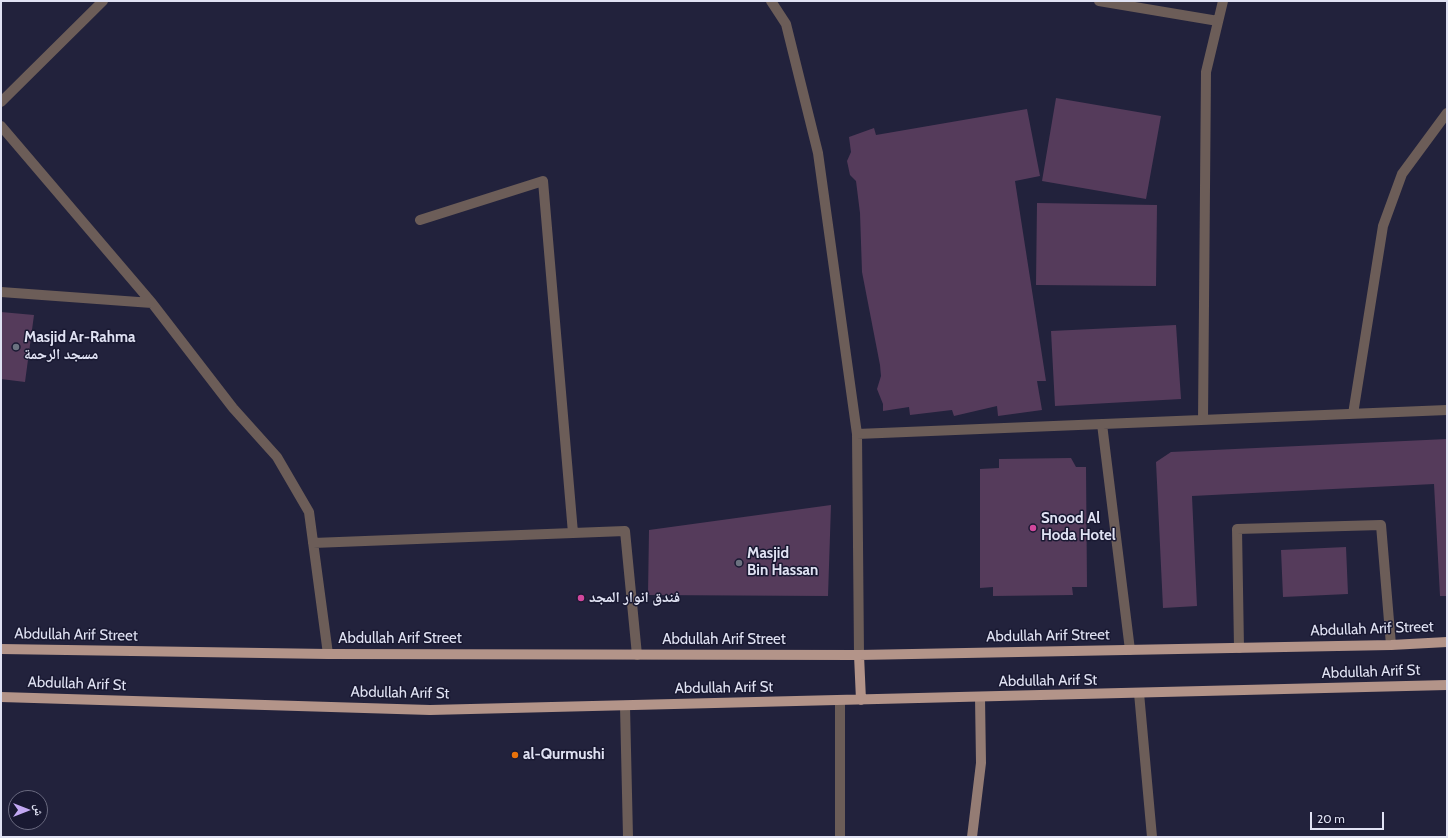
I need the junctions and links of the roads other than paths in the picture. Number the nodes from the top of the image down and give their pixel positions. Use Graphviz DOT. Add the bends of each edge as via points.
graph roads {
  1 [pos="104,1"];
  2 [pos="771,1"];
  3 [pos="1099,1"];
  4 [pos="1223,1"];
  5 [pos="1218,20"];
  6 [pos="1,102"];
  7 [pos="1447,112"];
  8 [pos="1,126"];
  9 [pos="420,220"];
  10 [pos="1,292"];
  11 [pos="152,303"];
  12 [pos="1447,410"];
  13 [pos="1353,414"];
  14 [pos="1203,420"];
  15 [pos="1102,424"];
  16 [pos="857,434"];
  17 [pos="573,533"];
  18 [pos="313,543"];
  19 [pos="1447,642"];
  20 [pos="1391,645"];
  21 [pos="1239,648"];
  22 [pos="1,649"];
  23 [pos="1130,650"];
  24 [pos="328,654"];
  25 [pos="637,654"];
  26 [pos="859,655"];
  27 [pos="1447,685"];
  28 [pos="1139,694"];
  29 [pos="1,697"];
  30 [pos="980,697"];
  31 [pos="840,700"];
  32 [pos="861,700"];
  33 [pos="625,706"];
  34 [pos="628,837"];
  35 [pos="840,837"];
  36 [pos="972,837"];
  37 [pos="1152,837"];
  1 -- 6 [label="street"];
  2 -- 16 [label="street" via="786,24 818,153"];
  3 -- 5 [label="street"];
  4 -- 5 [label="street"];
  5 -- 14 [label="street" via="1206,72"];
  7 -- 13 [label="street" via="1402,174 1382,226"];
  8 -- 11 [label="street"];
  9 -- 17 [label="street" via="543,181"];
  10 -- 11 [label="street"];
  11 -- 18 [label="street" via="234,408 277,458 309,512"];
  12 -- 13 [label="street"];
  13 -- 14 [label="street"];
  14 -- 15 [label="street"];
  15 -- 16 [label="street"];
  15 -- 23 [label="street"];
  16 -- 26 [label="street"];
  17 -- 18 [label="street"];
  17 -- 25 [label="street" via="625,531"];
  18 -- 24 [label="street"];
  19 -- 20 [label="main road, Abdullah Arif Street"];
  20 -- 21 [label="main road, Abdullah Arif Street"];
  20 -- 21 [label="street" via="1381,525 1237,529"];
  21 -- 23 [label="main road, Abdullah Arif Street"];
  22 -- 24 [label="main road, Abdullah Arif Street"];
  23 -- 26 [label="main road, Abdullah Arif Street"];
  24 -- 25 [label="main road, Abdullah Arif Street"];
  25 -- 26 [label="main road, Abdullah Arif Street"];
  26 -- 32 [label="main road"];
  27 -- 28 [label="main road, Abdullah Arif St"];
  28 -- 30 [label="main road, Abdullah Arif St"];
  28 -- 37 [label="street"];
  29 -- 33 [label="main road, Abdullah Arif St" via="430,710"];
  30 -- 32 [label="main road, Abdullah Arif St"];
  30 -- 36 [label="street" via="981,763"];
  31 -- 32 [label="main road, Abdullah Arif St"];
  31 -- 33 [label="main road, Abdullah Arif St"];
  31 -- 35 [label="street"];
  33 -- 34 [label="street"];
}
